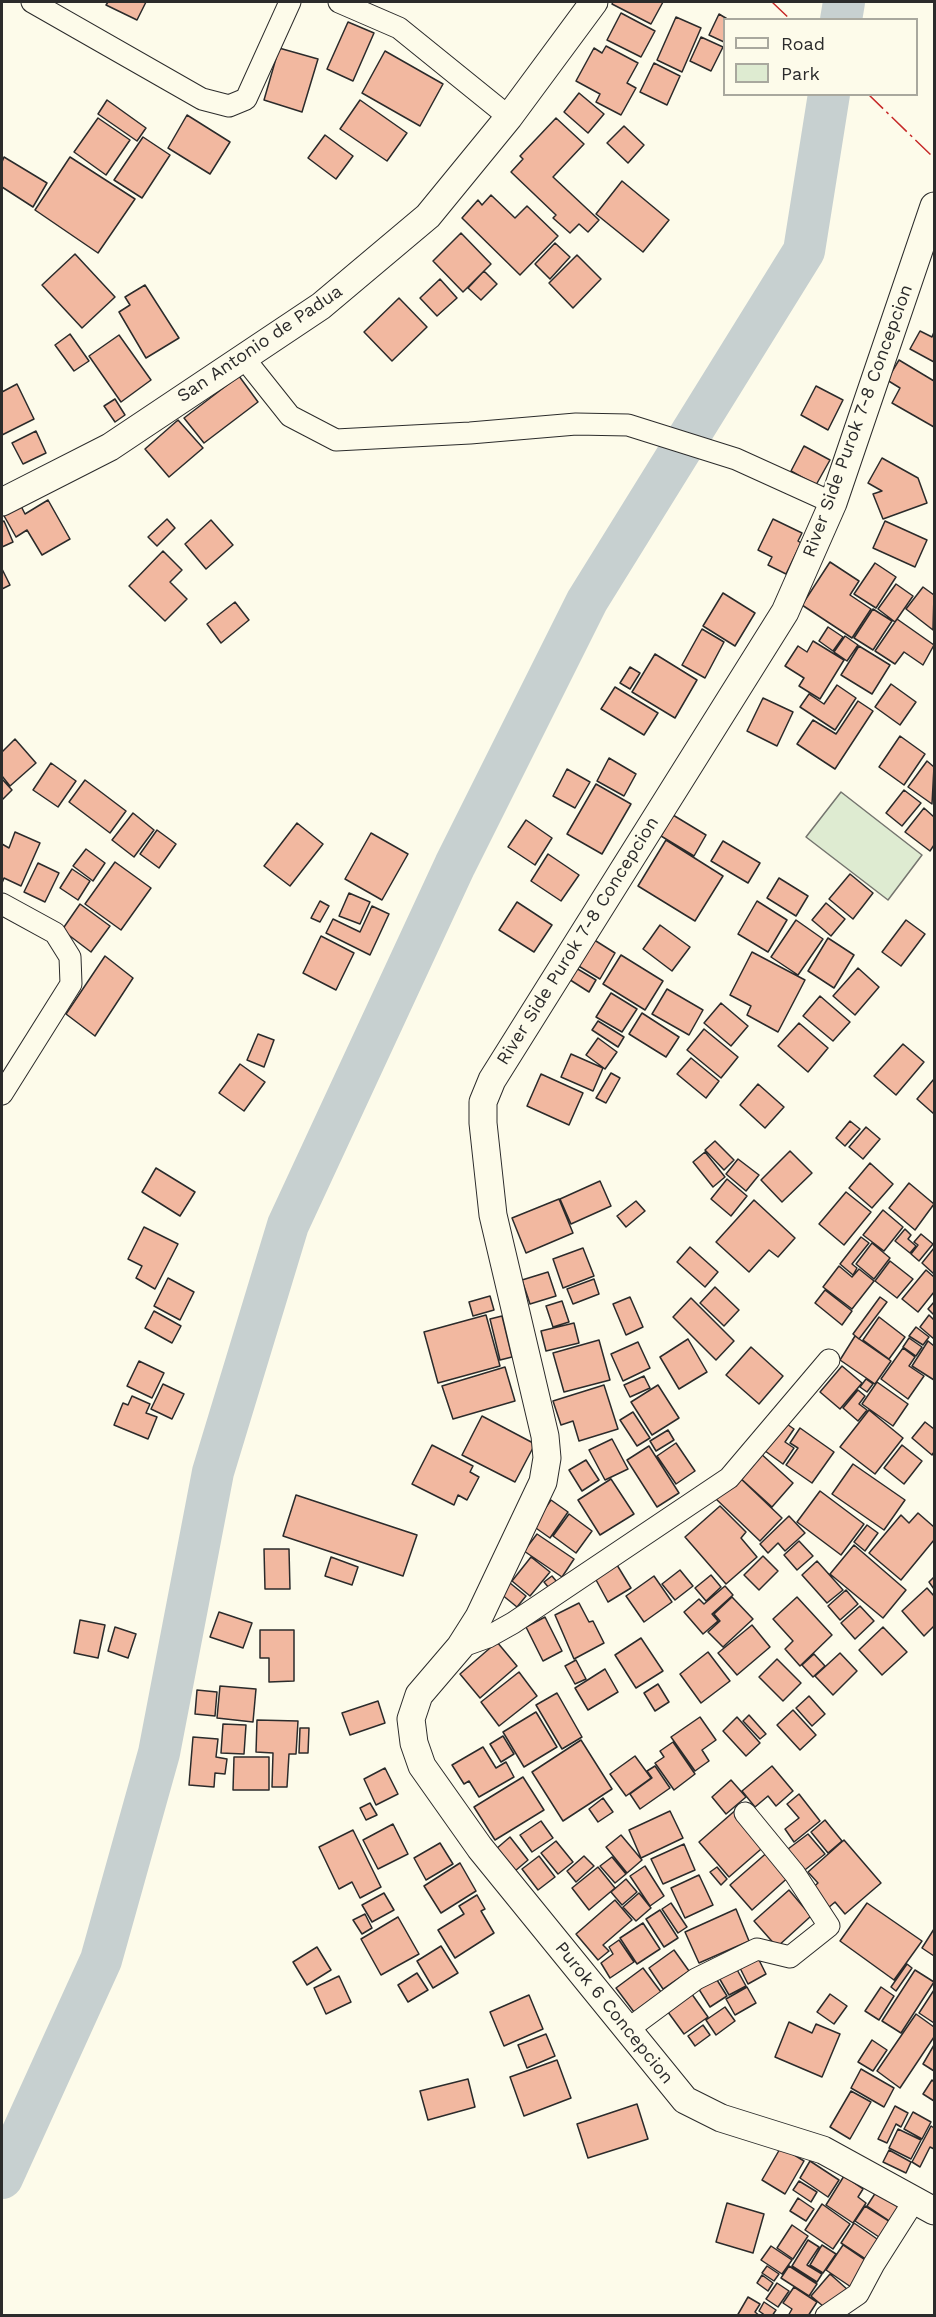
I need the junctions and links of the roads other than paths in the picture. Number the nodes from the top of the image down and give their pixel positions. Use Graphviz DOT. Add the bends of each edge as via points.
graph roads {
  1 [pos="32,2"];
  2 [pos="290,2"];
  3 [pos="339,2"];
  4 [pos="594,2"];
  5 [pos="509,117"];
  6 [pos="934,206"];
  7 [pos="243,357"];
  8 [pos="2,502"];
  9 [pos="833,503"];
  10 [pos="2,904"];
  11 [pos="2,1094"];
  12 [pos="830,1360"];
  13 [pos="460,1647"];
  14 [pos="419,1695"];
  15 [pos="745,1813"];
  16 [pos="627,2030"];
  17 [pos="924,2206"];
  18 [pos="826,2316"];
  1 -- 2 [label="street" via="202,99 229,106 246,99"];
  3 -- 5 [label="street" via="399,28"];
  4 -- 5 [label="street, San Antonio de Padua"];
  5 -- 7 [label="street, San Antonio de Padua" via="428,216 321,306"];
  6 -- 9 [label="street, River Side Purok 7-8 Concepcion"];
  7 -- 8 [label="street, San Antonio de Padua" via="110,447"];
  7 -- 9 [label="street" via="290,416 336,440 576,424 628,425 736,459"];
  9 -- 13 [label="street, River Side Purok 7-8 Concepcion" via="785,612 492,1080 483,1102 493,1215 547,1458 543,1482"];
  10 -- 11 [label="street" via="55,933 70,957 71,984"];
  12 -- 13 [label="street" via="729,1478 513,1623"];
  13 -- 14 [label="street, River Side Purok 7-8 Concepcion"];
  14 -- 16 [label="street, Purok 6 Concepcion" via="411,1719 422,1766 480,1848"];
  15 -- 16 [label="street" via="795,1874 829,1926 790,1957 757,1949 696,1979"];
  16 -- 17 [label="street, Purok 6 Concepcion" via="686,2100 721,2118 823,2150"];
  17 -- 18 [label="street" via="874,2264 858,2294"];
}
